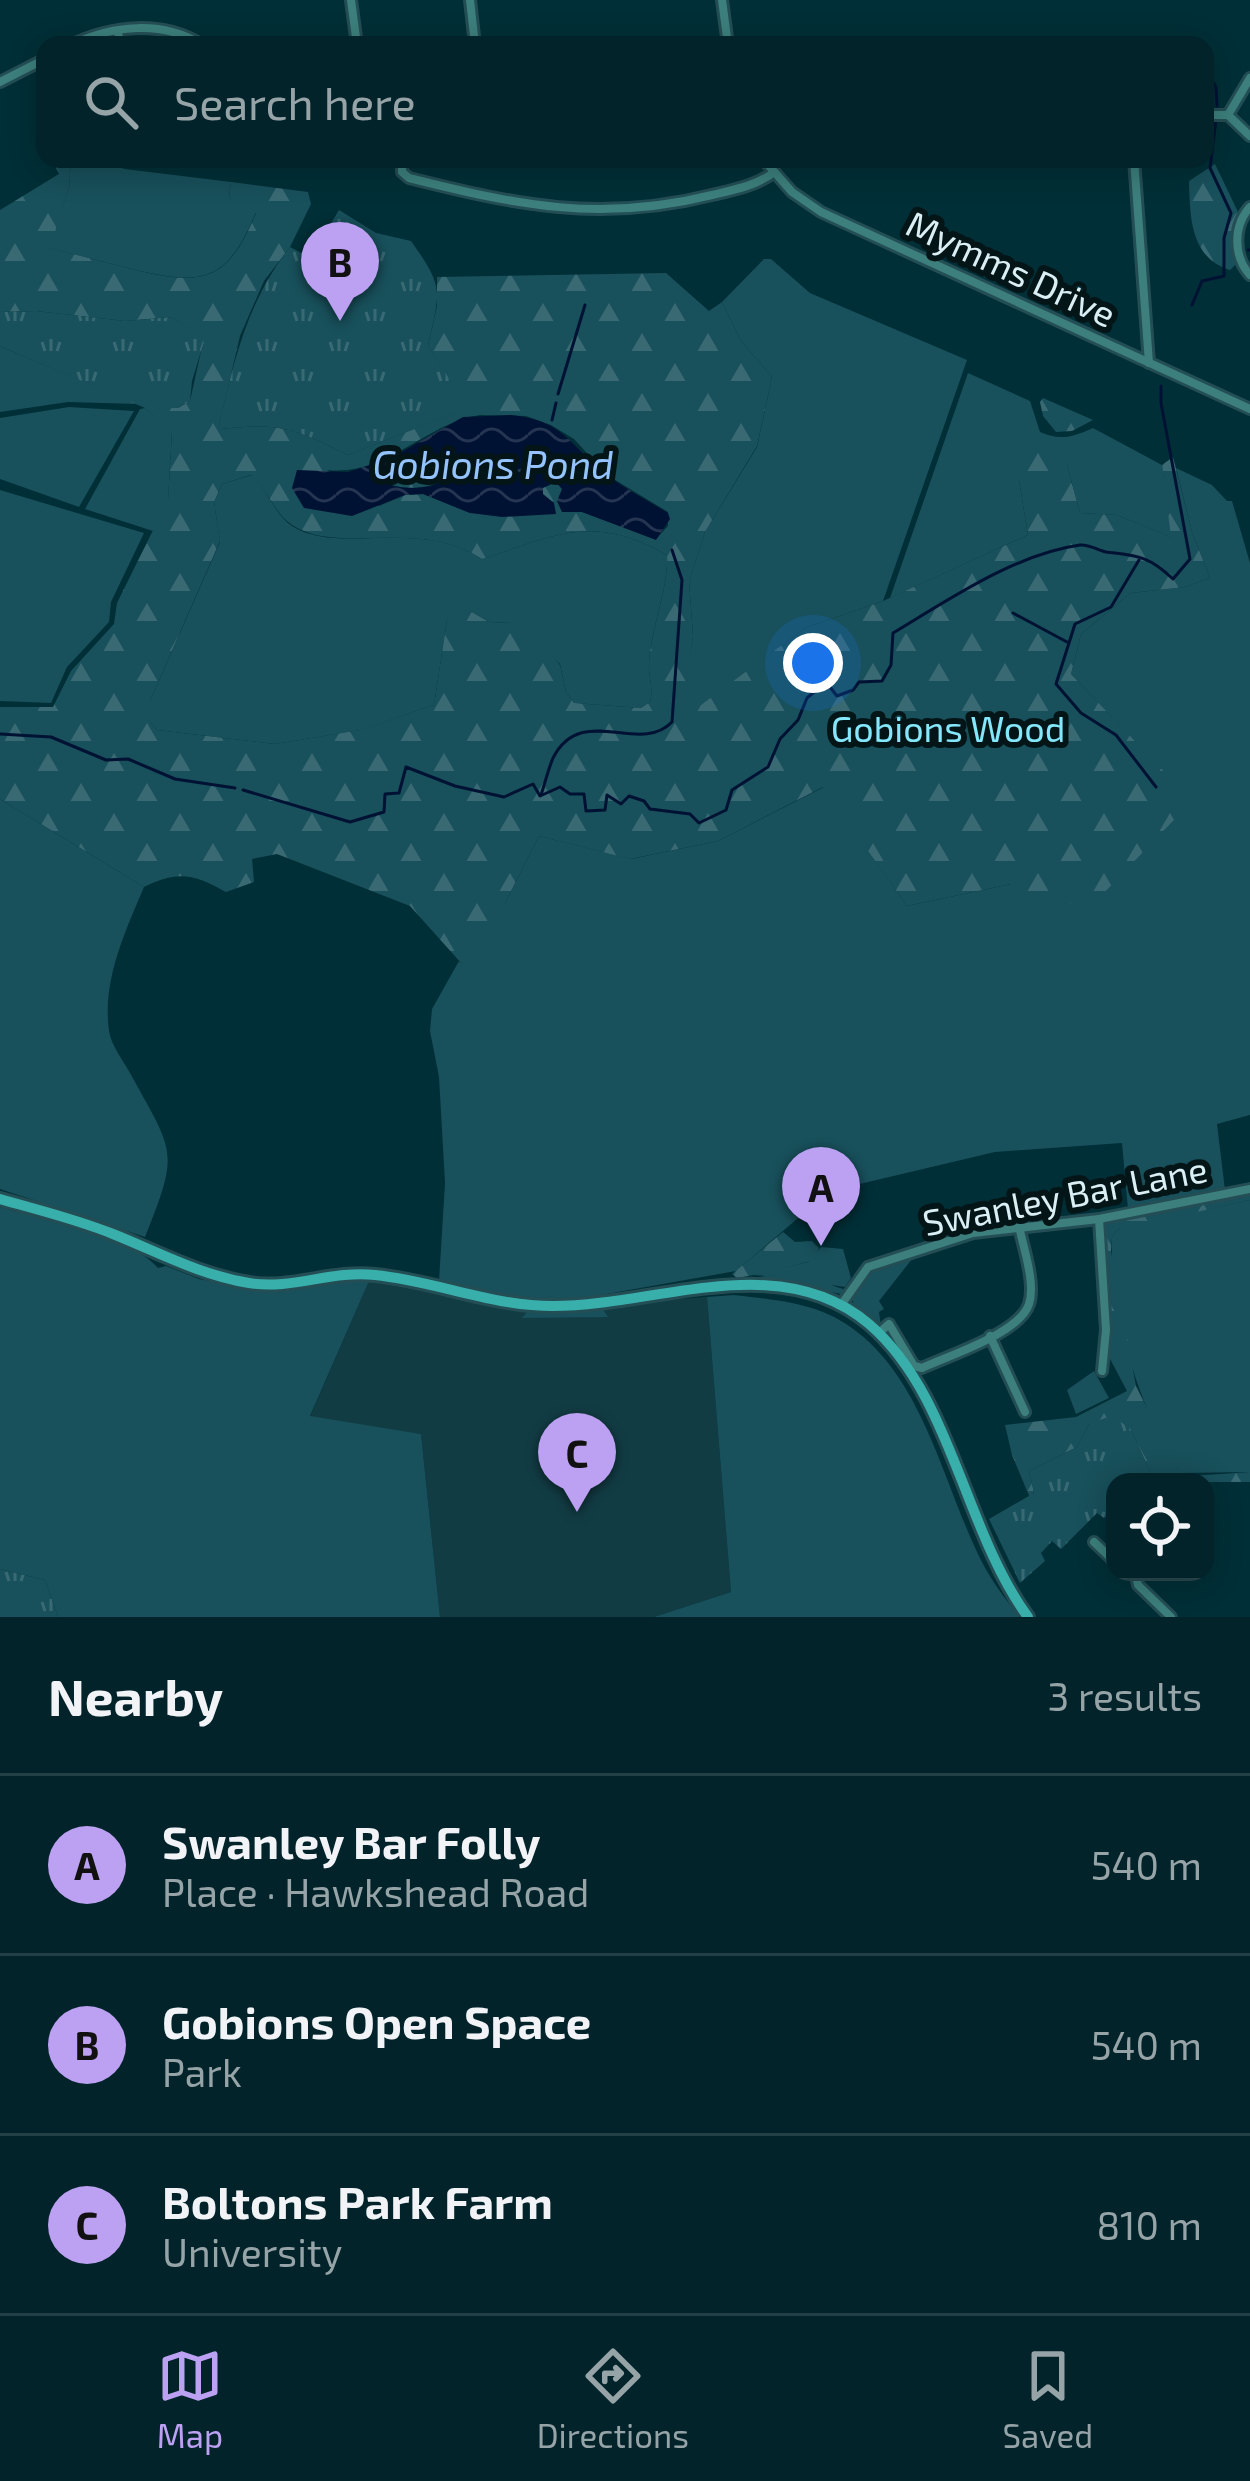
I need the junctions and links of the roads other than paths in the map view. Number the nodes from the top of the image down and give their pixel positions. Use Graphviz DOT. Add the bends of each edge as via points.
graph roads {
  1 [pos="351,0"];
  2 [pos="470,0"];
  3 [pos="722,0"];
  4 [pos="118,31"];
  5 [pos="101,36"];
  6 [pos="119,36"];
  7 [pos="186,36"];
  8 [pos="356,36"];
  9 [pos="474,36"];
  10 [pos="727,36"];
  11 [pos="36,64"];
  12 [pos="1250,78"];
  13 [pos="0,82"];
  14 [pos="1214,115"];
  15 [pos="1228,115"];
  16 [pos="1250,136"];
  17 [pos="402,168"];
  18 [pos="769,168"];
  19 [pos="1135,168"];
  20 [pos="773,173"];
  21 [pos="1250,207"];
  22 [pos="1250,275"];
  23 [pos="1149,363"];
  24 [pos="1250,409"];
  25 [pos="1250,1189"];
  26 [pos="0,1199"];
  27 [pos="1099,1219"];
  28 [pos="1019,1226"];
  29 [pos="841,1305"];
  30 [pos="883,1314"];
  31 [pos="889,1324"];
  32 [pos="879,1334"];
  33 [pos="990,1336"];
  34 [pos="1102,1371"];
  35 [pos="1025,1412"];
  36 [pos="1094,1542"];
  37 [pos="1106,1553"];
  38 [pos="1138,1581"];
  39 [pos="1028,1617"];
  40 [pos="1171,1617"];
  1 -- 8 [label="street"];
  2 -- 9 [label="street"];
  3 -- 10 [label="street"];
  4 -- 5 [label="street"];
  4 -- 6 [label="street"];
  4 -- 7 [label="street" via="174,29"];
  11 -- 13 [label="street"];
  12 -- 15 [label="street"];
  14 -- 15 [label="street"];
  15 -- 16 [label="street"];
  17 -- 20 [label="street" via="409,178 557,209 669,204"];
  18 -- 20 [label="street, Mymms Drive"];
  19 -- 23 [label="street"];
  20 -- 23 [label="street, Mymms Drive" via="821,212"];
  21 -- 22 [label="street" via="1238,231 1240,262"];
  23 -- 24 [label="street, Mymms Drive"];
  25 -- 27 [label="street, Swanley Bar Lane"];
  26 -- 29 [label="street" via="208,1273 266,1285 376,1275 500,1304 558,1306 755,1285"];
  27 -- 28 [label="street, Swanley Bar Lane"];
  27 -- 34 [label="street"];
  28 -- 29 [label="street, Swanley Bar Lane" via="881,1261"];
  28 -- 33 [label="street" via="1030,1301 1018,1322"];
  29 -- 32 [label="street"];
  30 -- 31 [label="street"];
  31 -- 32 [label="street"];
  31 -- 33 [label="street" via="919,1368"];
  32 -- 39 [label="street" via="925,1401"];
  33 -- 35 [label="street"];
  36 -- 37 [label="street"];
  38 -- 40 [label="street"];
}
